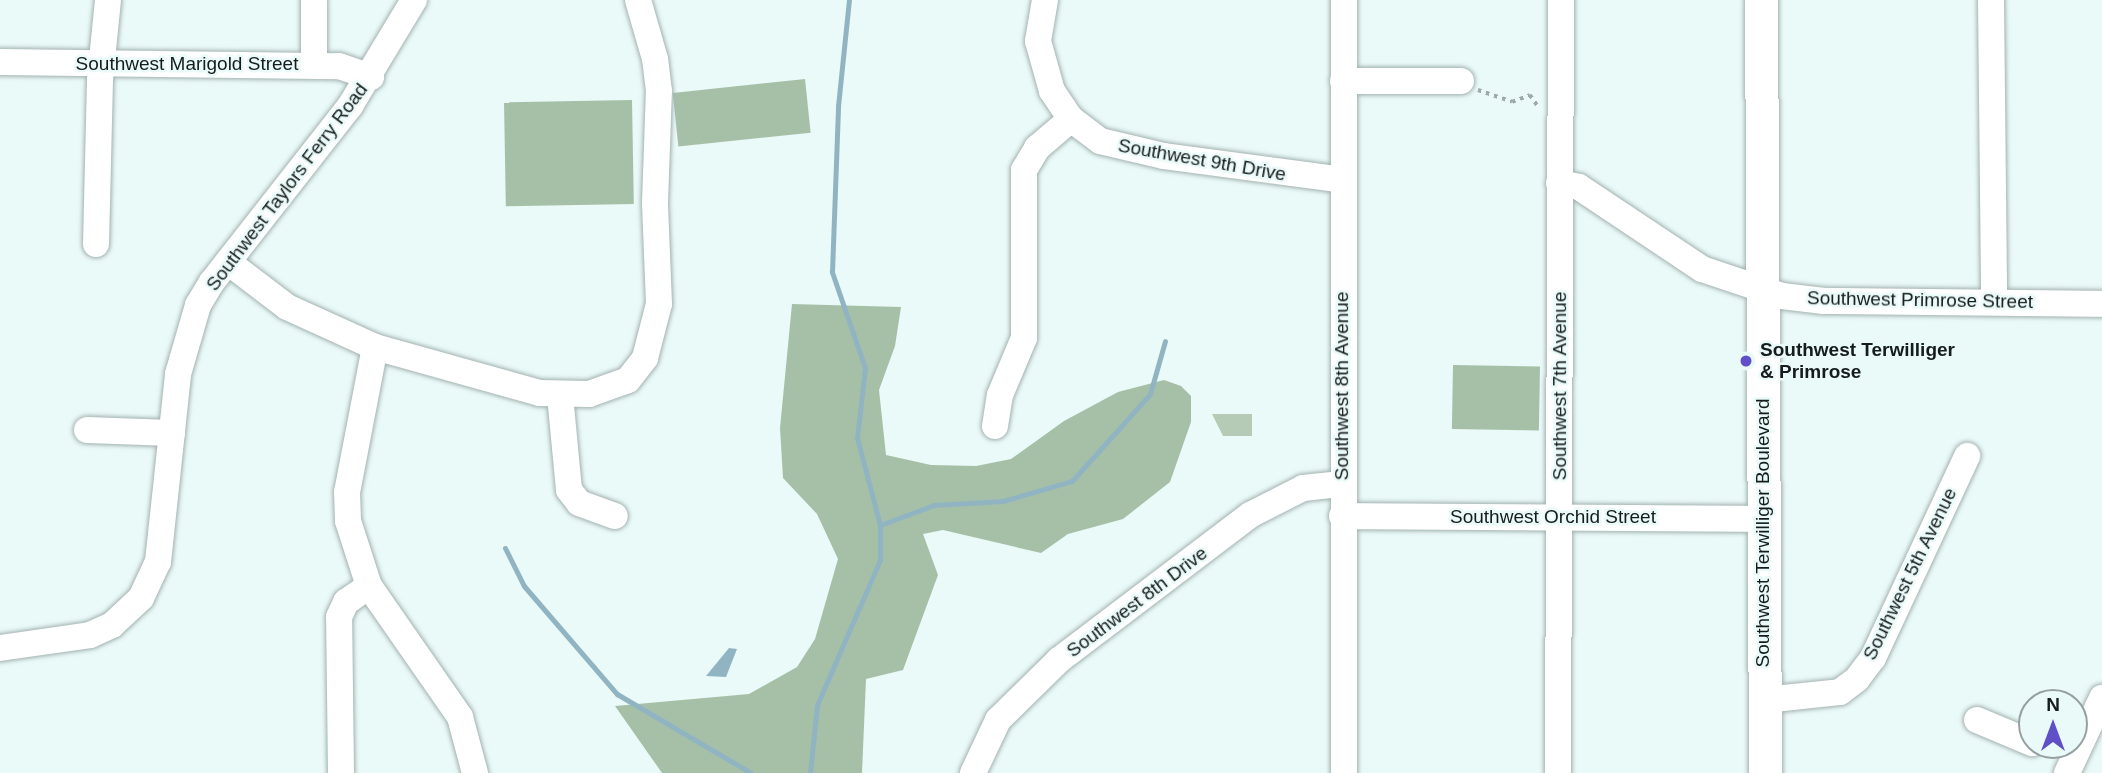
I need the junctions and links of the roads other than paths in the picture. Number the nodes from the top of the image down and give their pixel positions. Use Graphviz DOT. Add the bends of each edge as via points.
graph roads {
  1 [pos="108,0"];
  2 [pos="314,0"];
  3 [pos="414,0"];
  4 [pos="638,0"];
  5 [pos="1045,0"];
  6 [pos="1344,0"];
  7 [pos="1561,0"];
  8 [pos="1761,0"];
  9 [pos="1991,0"];
  10 [pos="0,62"];
  11 [pos="103,63"];
  12 [pos="313,65"];
  13 [pos="371,77"];
  14 [pos="1343,80"];
  15 [pos="1461,81"];
  16 [pos="1071,120"];
  17 [pos="1343,180"];
  18 [pos="1559,183"];
  19 [pos="96,244"];
  20 [pos="228,262"];
  21 [pos="1761,288"];
  22 [pos="1994,302"];
  23 [pos="2102,304"];
  24 [pos="375,347"];
  25 [pos="560,395"];
  26 [pos="995,426"];
  27 [pos="87,430"];
  28 [pos="172,433"];
  29 [pos="1967,456"];
  30 [pos="1342,484"];
  31 [pos="615,516"];
  32 [pos="1342,516"];
  33 [pos="1560,518"];
  34 [pos="1764,519"];
  35 [pos="369,586"];
  36 [pos="0,648"];
  37 [pos="2102,698"];
  38 [pos="1764,700"];
  39 [pos="1977,720"];
  40 [pos="2018,737"];
  41 [pos="2070,767"];
  42 [pos="341,773"];
  43 [pos="475,773"];
  44 [pos="974,773"];
  45 [pos="1344,773"];
  46 [pos="1558,773"];
  47 [pos="1765,773"];
  1 -- 11 [label="street"];
  2 -- 12 [label="street"];
  3 -- 13 [label="street, Southwest Taylors Ferry Road"];
  4 -- 25 [label="street" via="659,91 655,203 659,304 636,373 608,390"];
  5 -- 16 [label="street, Southwest 9th Drive" via="1038,41 1044,69"];
  6 -- 14 [label="street, Southwest 8th Avenue"];
  7 -- 18 [label="street, Southwest 7th Avenue"];
  8 -- 21 [label="main road, Southwest Terwilliger Boulevard"];
  9 -- 22 [label="street"];
  10 -- 11 [label="street, Southwest Marigold Street"];
  11 -- 12 [label="street, Southwest Marigold Street"];
  11 -- 19 [label="street"];
  12 -- 13 [label="street, Southwest Marigold Street" via="348,66"];
  13 -- 20 [label="street, Southwest Taylors Ferry Road"];
  14 -- 15 [label="street"];
  14 -- 17 [label="street, Southwest 8th Avenue"];
  16 -- 17 [label="street, Southwest 9th Drive" via="1100,141 1151,153"];
  16 -- 26 [label="street" via="1029,158 1022,180 1024,338 1000,395"];
  17 -- 30 [label="street, Southwest 8th Avenue"];
  18 -- 21 [label="street, Southwest Primrose Street" via="1579,187 1702,269"];
  18 -- 33 [label="street, Southwest 7th Avenue"];
  20 -- 24 [label="street" via="287,307"];
  20 -- 28 [label="street, Southwest Taylors Ferry Road" via="212,282 190,327"];
  21 -- 22 [label="street, Southwest Primrose Street" via="1824,301"];
  21 -- 34 [label="main road, Southwest Terwilliger Boulevard"];
  22 -- 23 [label="street, Southwest Primrose Street"];
  24 -- 25 [label="street" via="512,387"];
  24 -- 35 [label="street" via="346,508"];
  25 -- 31 [label="street" via="569,490 579,503"];
  27 -- 28 [label="street"];
  28 -- 36 [label="street, Southwest Taylors Ferry Road" via="163,534 154,575 141,598 112,625 90,635"];
  29 -- 38 [label="street, Southwest 5th Avenue" via="1873,658 1857,679 1840,692"];
  30 -- 32 [label="street, Southwest 8th Avenue"];
  30 -- 44 [label="street, Southwest 8th Drive" via="1303,488 1250,515 1059,660 998,720"];
  32 -- 33 [label="street, Southwest Orchid Street"];
  32 -- 45 [label="street, Southwest 8th Avenue"];
  33 -- 34 [label="street, Southwest Orchid Street"];
  33 -- 46 [label="street, Southwest 7th Avenue"];
  34 -- 38 [label="main road, Southwest Terwilliger Boulevard"];
  35 -- 42 [label="street" via="346,602 339,617"];
  35 -- 43 [label="street" via="447,694 468,740"];
  37 -- 41 [label="street"];
  38 -- 47 [label="main road, Southwest Terwilliger Boulevard"];
  39 -- 40 [label="street"];
}
